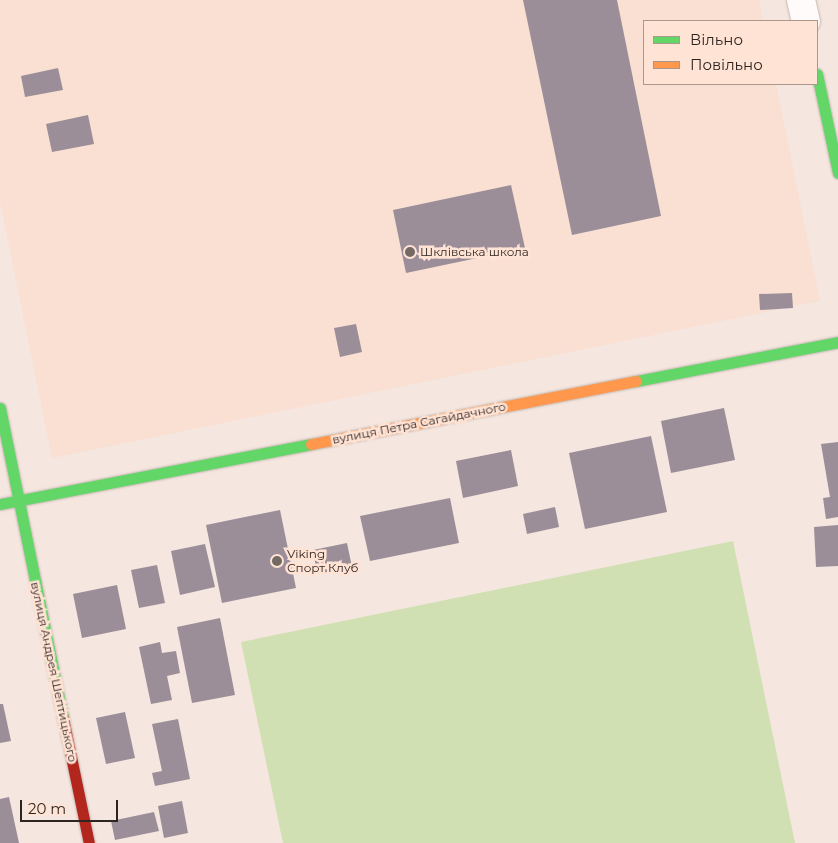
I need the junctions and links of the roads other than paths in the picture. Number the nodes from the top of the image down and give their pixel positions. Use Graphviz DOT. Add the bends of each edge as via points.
graph roads {
  1 [pos="801,0"];
  2 [pos="806,20"];
  3 [pos="818,79"];
  4 [pos="838,173"];
  5 [pos="838,342"];
  6 [pos="0,408"];
  7 [pos="19,500"];
  8 [pos="0,504"];
  9 [pos="89,843"];
  1 -- 2 [label="street"];
  3 -- 4 [label="street"];
  5 -- 7 [label="street, вулиця Петра Сагайдачного"];
  6 -- 7 [label="street, вулиця Андрея Шептицького"];
  7 -- 8 [label="street, вулиця Петра Сагайдачного"];
  7 -- 9 [label="street, вулиця Андрея Шептицького"];
}
